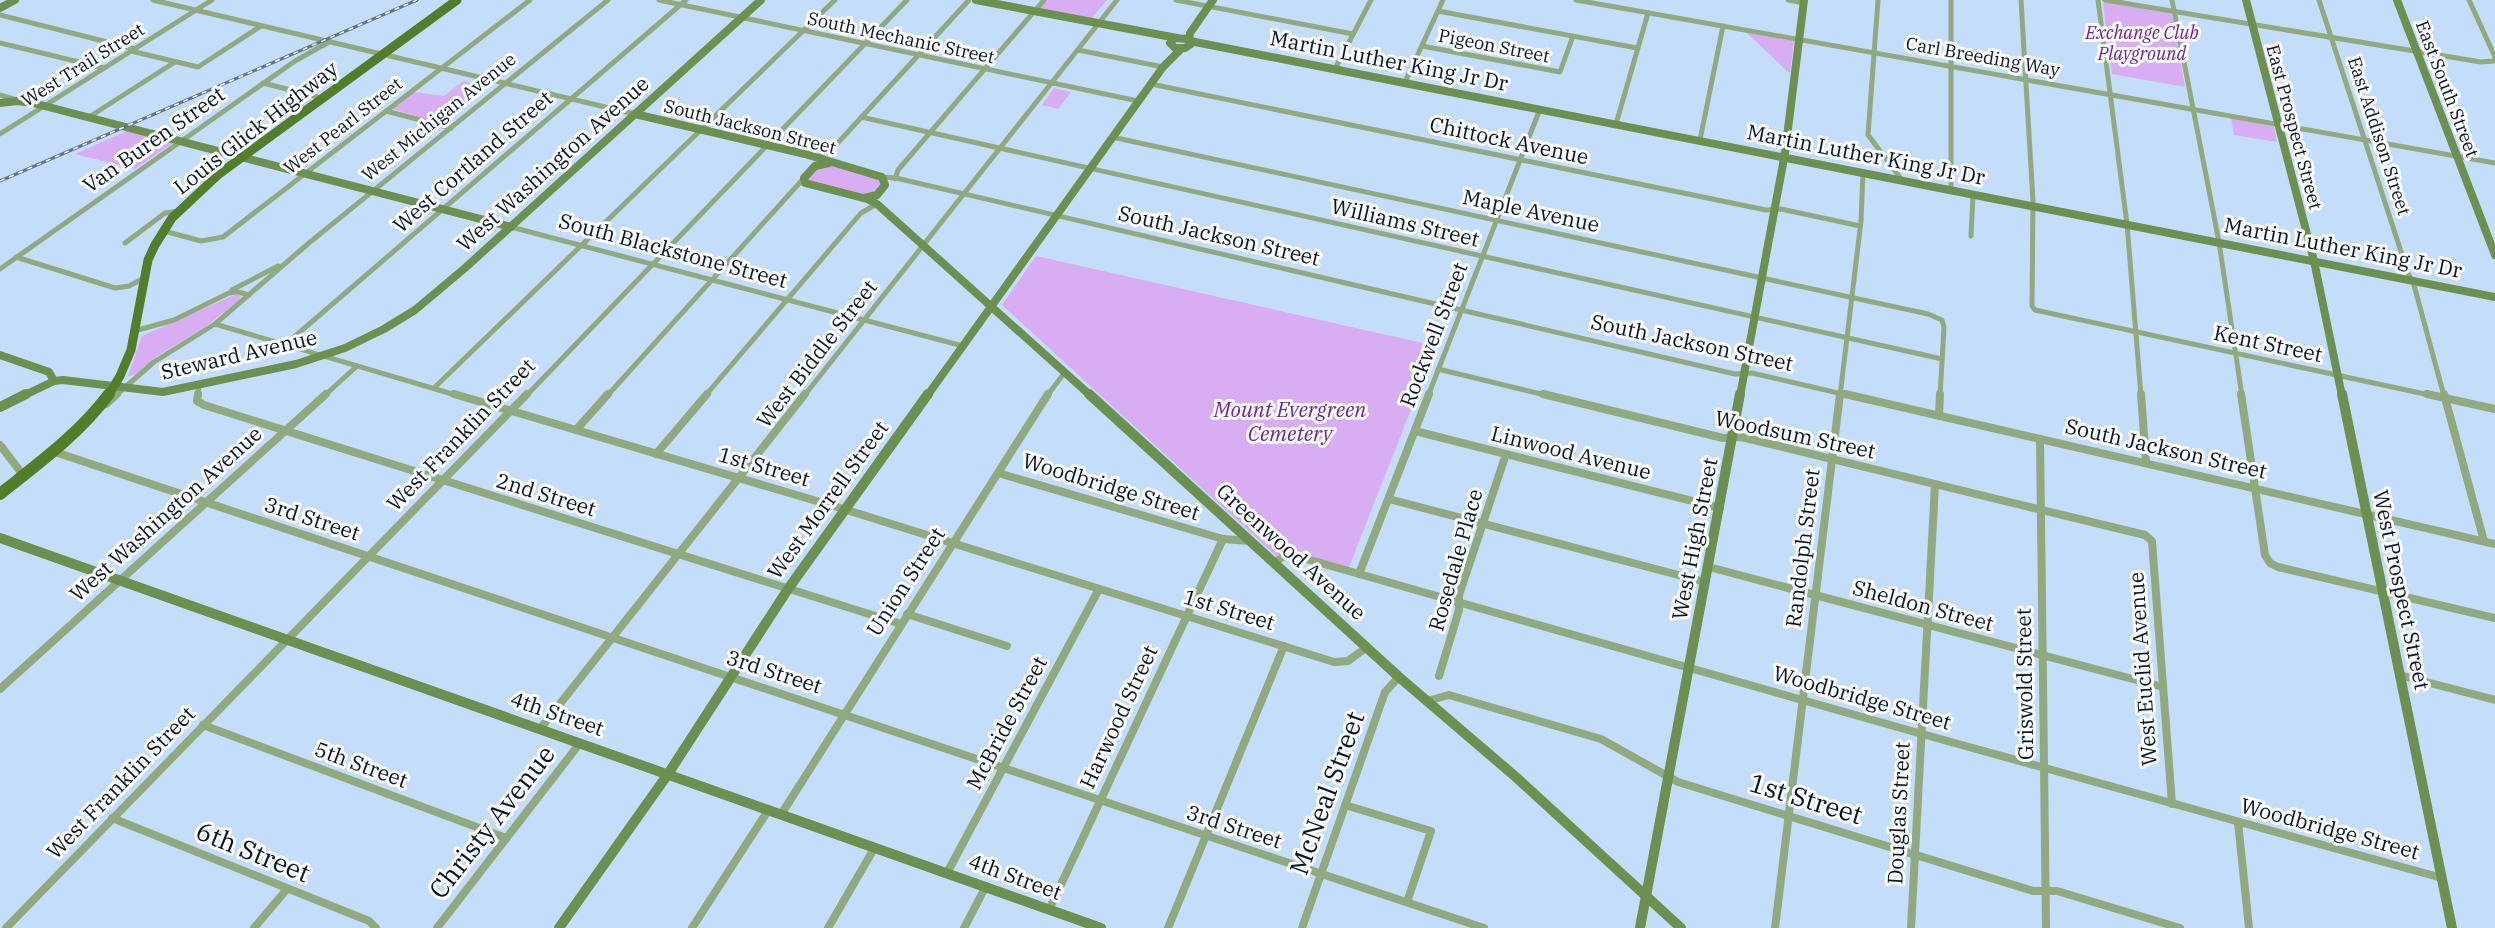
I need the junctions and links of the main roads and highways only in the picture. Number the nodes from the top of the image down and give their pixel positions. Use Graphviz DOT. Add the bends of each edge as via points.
graph roads {
  1 [pos="457,0"];
  2 [pos="0,494"];
  1 -- 2 [label="main road, Louis Glick Highway" via="242,158 179,211 150,258 138,330 120,388"];
}
